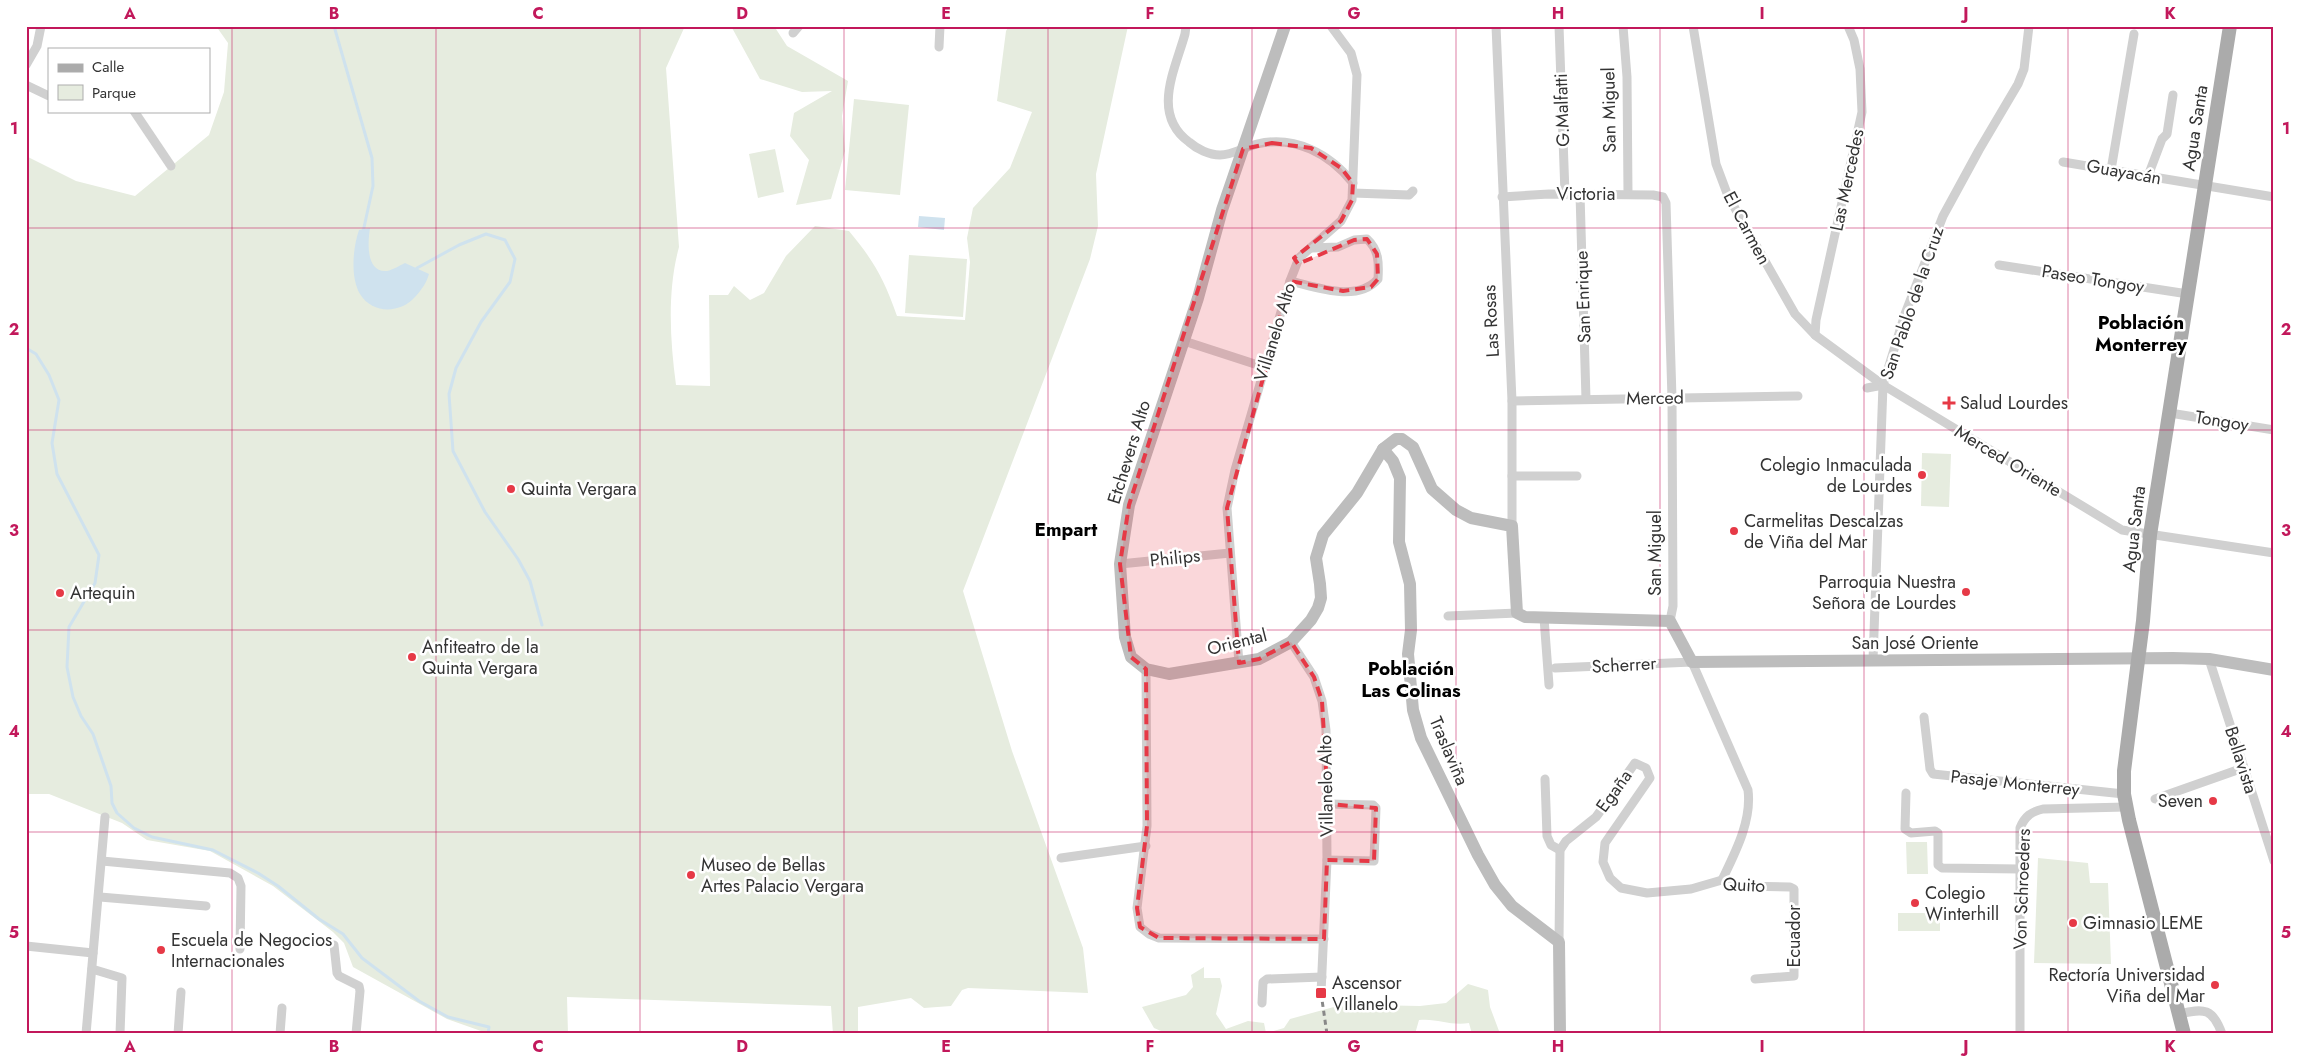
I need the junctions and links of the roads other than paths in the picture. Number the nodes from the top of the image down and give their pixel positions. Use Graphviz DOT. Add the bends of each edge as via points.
graph roads {
  1 [pos="41,26"];
  2 [pos="940,26"];
  3 [pos="1186,26"];
  4 [pos="1285,26"];
  5 [pos="1331,26"];
  6 [pos="1496,26"];
  7 [pos="1559,26"];
  8 [pos="1623,26"];
  9 [pos="1693,26"];
  10 [pos="1848,26"];
  11 [pos="2029,26"];
  12 [pos="2230,26"];
  13 [pos="2134,34"];
  14 [pos="939,47"];
  15 [pos="26,65"];
  16 [pos="26,84"];
  17 [pos="48,95"];
  18 [pos="2173,96"];
  19 [pos="135,112"];
  20 [pos="1242,149"];
  21 [pos="2063,162"];
  22 [pos="171,166"];
  23 [pos="2111,170"];
  24 [pos="2148,176"];
  25 [pos="1353,183"];
  26 [pos="2205,186"];
  27 [pos="1413,191"];
  28 [pos="1353,193"];
  29 [pos="1565,194"];
  30 [pos="1580,194"];
  31 [pos="1628,194"];
  32 [pos="1502,197"];
  33 [pos="2274,197"];
  34 [pos="1666,203"];
  35 [pos="1312,248"];
  36 [pos="1998,265"];
  37 [pos="1290,281"];
  38 [pos="2188,294"];
  39 [pos="1815,335"];
  40 [pos="1184,341"];
  41 [pos="1264,367"];
  42 [pos="1883,385"];
  43 [pos="1867,388"];
  44 [pos="1798,396"];
  45 [pos="1672,398"];
  46 [pos="1586,399"];
  47 [pos="1512,401"];
  48 [pos="2170,413"];
  49 [pos="2274,430"];
  50 [pos="1383,449"];
  51 [pos="1512,476"];
  52 [pos="1577,476"];
  53 [pos="1512,526"];
  54 [pos="2150,535"];
  55 [pos="1230,553"];
  56 [pos="2274,553"];
  57 [pos="1120,564"];
  58 [pos="1518,613"];
  59 [pos="1448,616"];
  60 [pos="1544,618"];
  61 [pos="1670,621"];
  62 [pos="1291,642"];
  63 [pos="2137,659"];
  64 [pos="2210,659"];
  65 [pos="1873,660"];
  66 [pos="1692,662"];
  67 [pos="1239,663"];
  68 [pos="1555,668"];
  69 [pos="1146,669"];
  70 [pos="2274,670"];
  71 [pos="1549,685"];
  72 [pos="1924,717"];
  73 [pos="2243,768"];
  74 [pos="1545,779"];
  75 [pos="1906,793"];
  76 [pos="2155,798"];
  77 [pos="2125,800"];
  78 [pos="1328,804"];
  79 [pos="105,817"];
  80 [pos="1146,846"];
  81 [pos="1560,850"];
  82 [pos="1061,858"];
  83 [pos="1327,860"];
  84 [pos="102,861"];
  85 [pos="2274,861"];
  86 [pos="2020,869"];
  87 [pos="1722,880"];
  88 [pos="1792,888"];
  89 [pos="1635,892"];
  90 [pos="100,896"];
  91 [pos="206,906"];
  92 [pos="1324,938"];
  93 [pos="1560,942"];
  94 [pos="334,945"];
  95 [pos="26,946"];
  96 [pos="240,949"];
  97 [pos="93,953"];
  98 [pos="92,969"];
  99 [pos="1322,977"];
  100 [pos="1755,979"];
  101 [pos="181,992"];
  102 [pos="1321,993"];
  103 [pos="1262,1002"];
  104 [pos="282,1008"];
  105 [pos="2179,1014"];
  106 [pos="86,1034"];
  107 [pos="120,1034"];
  108 [pos="178,1034"];
  109 [pos="280,1034"];
  110 [pos="356,1034"];
  111 [pos="1560,1034"];
  112 [pos="2020,1034"];
  113 [pos="2184,1034"];
  114 [pos="2222,1034"];
  1 -- 15 [label="street" via="37,46"];
  2 -- 14 [label="street"];
  3 -- 20 [label="street" via="1168,88 1172,124 1198,150 1220,155"];
  4 -- 20 [label="street, Etchevers Alto"];
  5 -- 25 [label="street, Villanelo Alto" via="1351,53 1357,75"];
  6 -- 32 [label="street, Las Rosas"];
  7 -- 29 [label="street, G.Malfatti"];
  8 -- 31 [label="street, San Miguel"];
  9 -- 39 [label="street, El Carmen" via="1716,164 1728,196 1795,314"];
  10 -- 39 [label="street, Las Mercedes" via="1860,69 1862,112"];
  11 -- 42 [label="street, San Pablo de la Cruz" via="2021,76 1943,216 1905,314"];
  12 -- 26 [label="main road, Agua Santa"];
  13 -- 23 [label="street"];
  16 -- 17 [label="street"];
  18 -- 24 [label="street" via="2167,134"];
  19 -- 22 [label="street"];
  20 -- 25 [label="street" via="1272,143 1311,148 1341,168"];
  20 -- 40 [label="street, Etchevers Alto"];
  21 -- 23 [label="street, Guayacán"];
  23 -- 24 [label="street, Guayacán"];
  24 -- 26 [label="street, Guayacán"];
  25 -- 28 [label="street, Villanelo Alto"];
  26 -- 33 [label="street, Guayacán"];
  26 -- 38 [label="main road, Agua Santa"];
  27 -- 28 [label="street" via="1409,195"];
  28 -- 35 [label="street, Villanelo Alto" via="1341,221"];
  29 -- 30 [label="street, Victoria"];
  29 -- 32 [label="street, Victoria"];
  30 -- 31 [label="street, Victoria"];
  30 -- 46 [label="street, San Enrique"];
  31 -- 34 [label="street, Victoria" via="1663,197"];
  32 -- 47 [label="street, Las Rosas"];
  34 -- 45 [label="street, San Miguel"];
  35 -- 37 [label="street, Villanelo Alto" via="1299,258"];
  35 -- 37 [label="street" via="1338,247 1367,239 1377,254 1378,279 1371,287 1343,291"];
  36 -- 38 [label="street, Paseo Tongoy"];
  37 -- 41 [label="street, Villanelo Alto"];
  38 -- 48 [label="main road, Agua Santa"];
  39 -- 42 [label="street, El Carmen"];
  40 -- 41 [label="street"];
  40 -- 57 [label="street, Etchevers Alto" via="1129,505"];
  41 -- 55 [label="street, Villanelo Alto" via="1235,470 1228,508"];
  42 -- 43 [label="street"];
  42 -- 54 [label="street, Merced Oriente" via="2122,530"];
  42 -- 65 [label="street, San Pablo de la Cruz"];
  44 -- 45 [label="street, Merced"];
  45 -- 46 [label="street, Merced"];
  45 -- 61 [label="street, San Miguel" via="1673,606"];
  46 -- 47 [label="street, Merced"];
  47 -- 51 [label="street, Las Rosas"];
  48 -- 49 [label="street, Tongoy"];
  48 -- 54 [label="main road, Agua Santa"];
  50 -- 53 [label="street" via="1396,439 1408,442 1417,453 1432,489 1442,500 1470,518"];
  50 -- 62 [label="street, Oriental" via="1357,493 1323,534 1316,558 1320,584 1318,608"];
  50 -- 93 [label="street, Traslaviña" via="1393,461 1400,478 1399,542 1410,584 1408,654 1413,710 1421,738 1495,885 1512,906"];
  51 -- 52 [label="street"];
  51 -- 53 [label="street, Las Rosas"];
  53 -- 58 [label="street, Las Rosas"];
  54 -- 56 [label="street, Merced Oriente"];
  54 -- 63 [label="main road, Agua Santa"];
  55 -- 57 [label="street, Philips"];
  55 -- 67 [label="street, Villanelo Alto"];
  57 -- 69 [label="street, Etchevers Alto" via="1128,648 1131,657"];
  58 -- 59 [label="street"];
  58 -- 60 [label="street" via="1525,617"];
  60 -- 61 [label="street"];
  60 -- 71 [label="street"];
  61 -- 66 [label="street, San Miguel"];
  62 -- 67 [label="street, Oriental" via="1259,659"];
  62 -- 78 [label="street, Villanelo Alto" via="1314,677 1322,701"];
  63 -- 64 [label="street, San José Oriente"];
  63 -- 65 [label="street, San José Oriente"];
  63 -- 77 [label="main road, Agua Santa" via="2125,755"];
  64 -- 70 [label="street, San José Oriente"];
  64 -- 73 [label="street, Bellavista"];
  65 -- 66 [label="street, San José Oriente"];
  66 -- 68 [label="street, Scherrer"];
  66 -- 87 [label="street, San Miguel" via="1748,790 1746,821"];
  67 -- 69 [label="street, Oriental" via="1169,674"];
  69 -- 80 [label="street"];
  72 -- 77 [label="street, Pasaje Monterrey" via="1933,774"];
  73 -- 76 [label="street"];
  73 -- 85 [label="street, Bellavista"];
  74 -- 81 [label="street" via="1547,836 1551,845"];
  75 -- 86 [label="street" via="1905,829 1911,833 1938,833 1938,864 1942,868"];
  77 -- 86 [label="street, Von Schroeders" via="2032,812 2020,828"];
  77 -- 105 [label="main road, Agua Santa"];
  78 -- 83 [label="street, Villanelo Alto"];
  78 -- 83 [label="street" via="1373,805 1376,808 1374,862"];
  79 -- 84 [label="street"];
  80 -- 82 [label="street"];
  80 -- 92 [label="street" via="1137,908 1140,927 1149,934 1159,938"];
  81 -- 89 [label="street, Egaña" via="1596,817 1633,765 1646,768 1650,778 1604,844 1603,862 1610,878 1621,888"];
  81 -- 93 [label="street"];
  83 -- 92 [label="street, Villanelo Alto"];
  84 -- 90 [label="street"];
  84 -- 96 [label="street" via="230,873 238,878 241,886"];
  86 -- 112 [label="street, Von Schroeders"];
  87 -- 88 [label="street, Quito" via="1730,885"];
  87 -- 89 [label="street, Quito" via="1691,889 1647,894"];
  88 -- 100 [label="street, Ecuador" via="1794,976"];
  90 -- 91 [label="street"];
  90 -- 97 [label="street"];
  92 -- 99 [label="street, Villanelo Alto"];
  93 -- 111 [label="street"];
  94 -- 110 [label="street" via="337,973 359,986"];
  95 -- 97 [label="street"];
  97 -- 98 [label="street"];
  98 -- 106 [label="street"];
  98 -- 107 [label="street" via="122,978"];
  99 -- 102 [label="street, Villanelo Alto"];
  99 -- 103 [label="street" via="1268,979 1263,982"];
  101 -- 108 [label="street"];
  104 -- 109 [label="street"];
  105 -- 113 [label="main road, Agua Santa"];
  105 -- 114 [label="street" via="2201,1010 2210,1013 2218,1021"];
}
